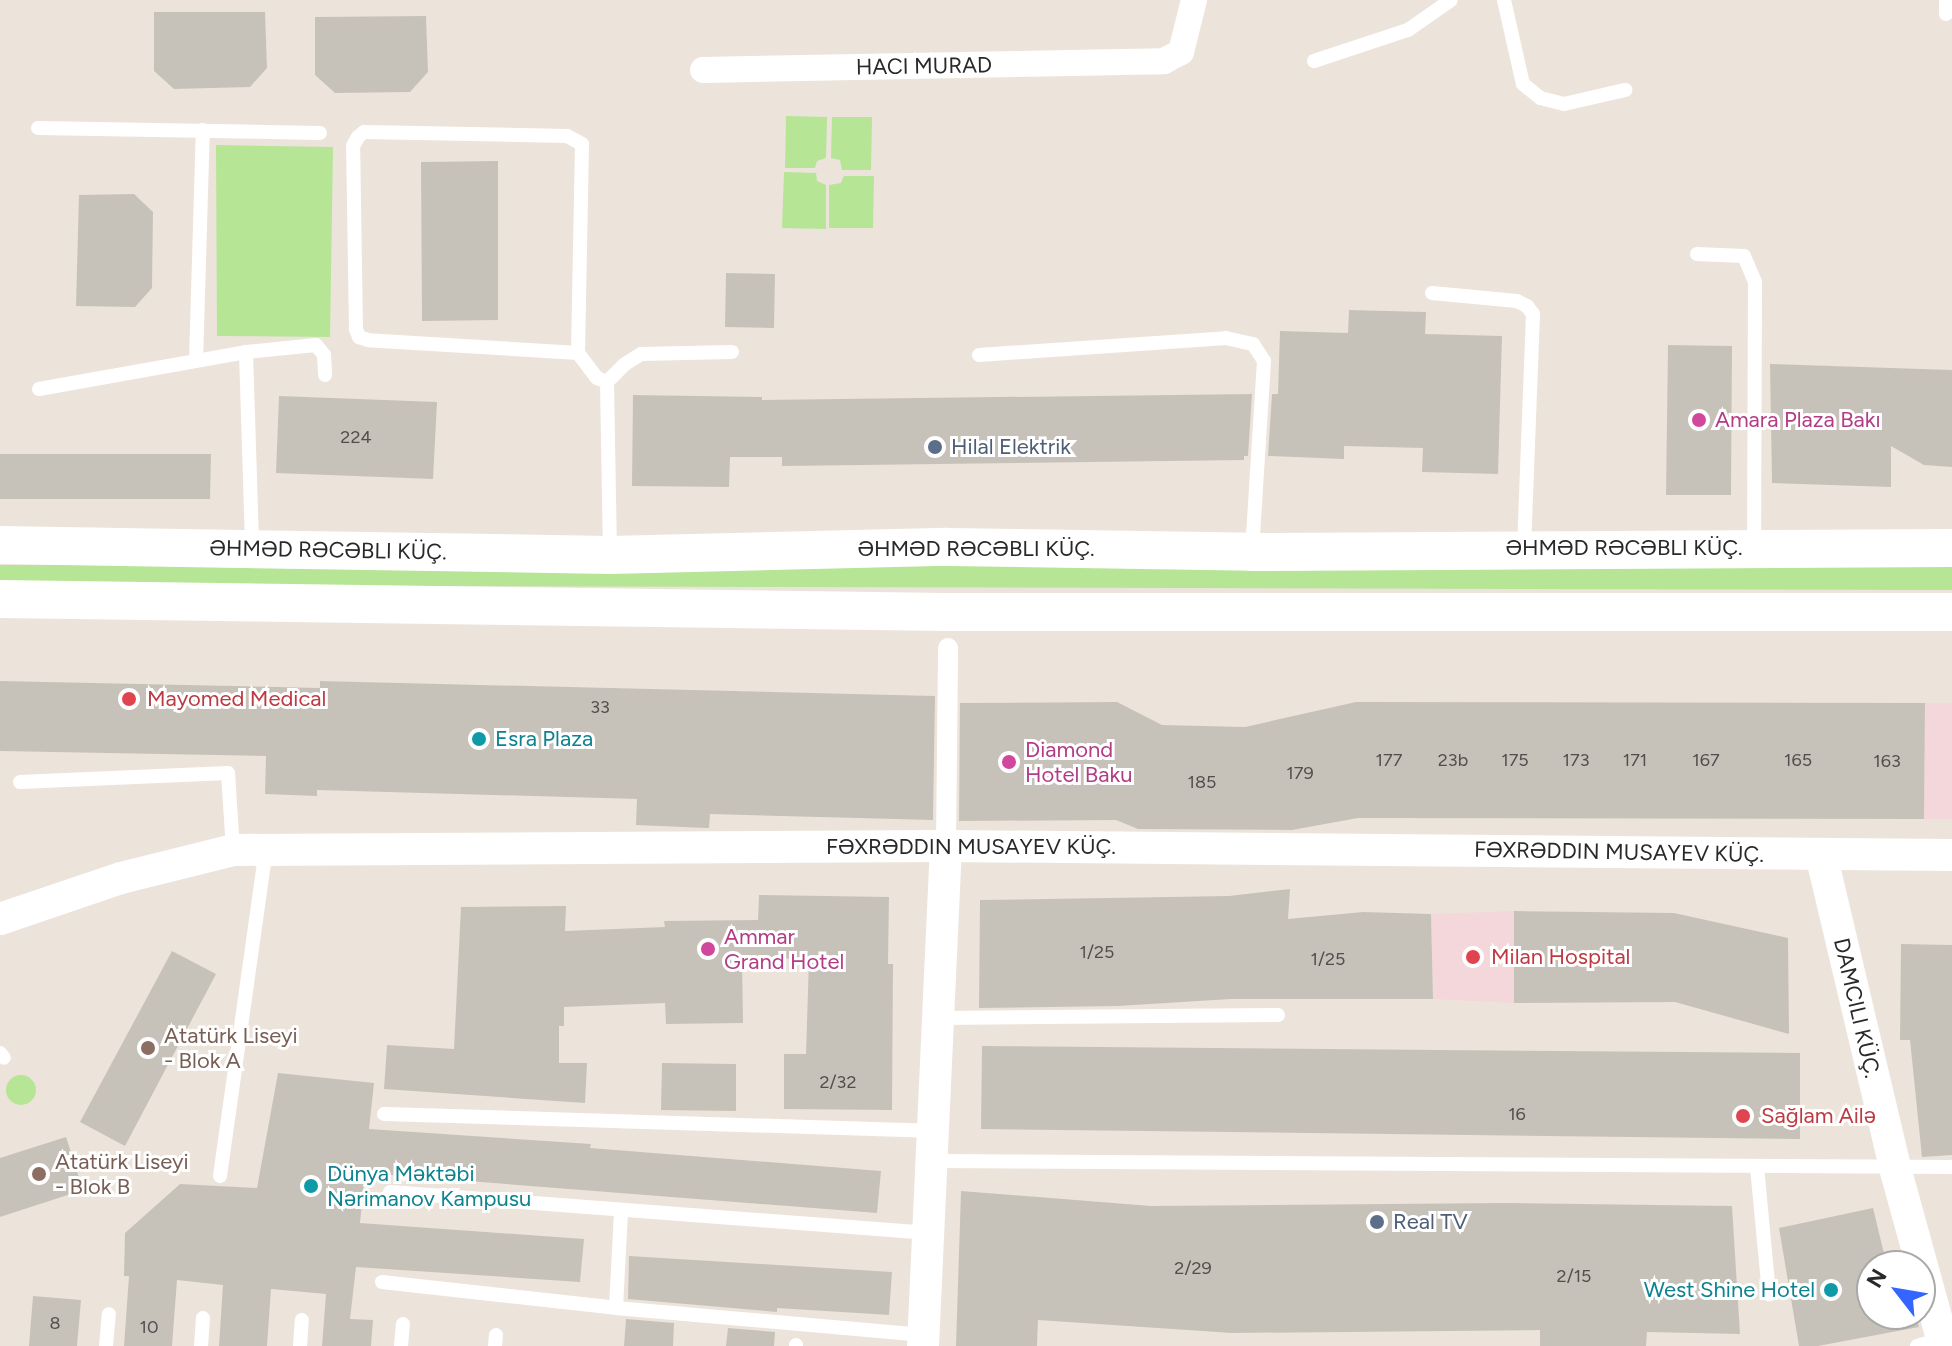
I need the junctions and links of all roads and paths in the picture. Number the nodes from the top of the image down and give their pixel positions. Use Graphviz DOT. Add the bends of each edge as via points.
graph roads {
  1 [pos="1194,0"];
  2 [pos="1451,0"];
  3 [pos="1504,0"];
  4 [pos="1314,61"];
  5 [pos="703,70"];
  6 [pos="1625,90"];
  7 [pos="38,128"];
  8 [pos="203,130"];
  9 [pos="320,133"];
  10 [pos="1697,254"];
  11 [pos="1432,293"];
  12 [pos="246,352"];
  13 [pos="732,352"];
  14 [pos="578,353"];
  15 [pos="979,355"];
  16 [pos="196,361"];
  17 [pos="325,375"];
  18 [pos="607,382"];
  19 [pos="39,389"];
  20 [pos="0,545"];
  21 [pos="252,548"];
  22 [pos="1524,548"];
  23 [pos="1952,548"];
  24 [pos="1754,549"];
  25 [pos="1252,552"];
  26 [pos="610,555"];
  27 [pos="0,599"];
  28 [pos="1952,612"];
  29 [pos="948,648"];
  30 [pos="20,782"];
  31 [pos="946,846"];
  32 [pos="266,849"];
  33 [pos="233,850"];
  34 [pos="1821,854"];
  35 [pos="1952,855"];
  36 [pos="0,919"];
  37 [pos="1278,1015"];
  38 [pos="940,1018"];
  39 [pos="384,1114"];
  40 [pos="934,1146"];
  41 [pos="1757,1167"];
  42 [pos="1952,1167"];
  43 [pos="1895,1168"];
  44 [pos="220,1176"];
  45 [pos="390,1192"];
  46 [pos="621,1212"];
  47 [pos="929,1233"];
  48 [pos="382,1282"];
  49 [pos="1769,1294"];
  50 [pos="616,1308"];
  51 [pos="109,1314"];
  52 [pos="203,1318"];
  53 [pos="302,1320"];
  54 [pos="403,1324"];
  55 [pos="923,1340"];
  56 [pos="1934,1344"];
  57 [pos="106,1346"];
  58 [pos="201,1346"];
  59 [pos="300,1346"];
  60 [pos="401,1346"];
  1 -- 5 [label="street" via="1181,52 1164,61"];
  2 -- 4 [label="lane" via="1408,30"];
  3 -- 6 [label="lane" via="1523,84 1540,98 1564,104"];
  7 -- 8 [label="lane"];
  8 -- 9 [label="lane"];
  8 -- 16 [label="lane"];
  10 -- 24 [label="lane" via="1744,256 1755,282"];
  11 -- 22 [label="lane" via="1517,301 1533,314"];
  12 -- 16 [label="lane"];
  12 -- 17 [label="lane" via="316,345 324,355"];
  12 -- 21 [label="lane"];
  13 -- 18 [label="lane" via="641,354"];
  14 -- 14 [label="lane" via="582,144 567,136 364,132 358,137 353,146 359,337"];
  14 -- 18 [label="lane" via="597,378"];
  15 -- 25 [label="lane" via="1226,338 1253,344 1264,361"];
  16 -- 19 [label="lane"];
  18 -- 26 [label="lane"];
  20 -- 21 [label="main road, ƏHMƏD RƏCƏBLI KÜÇ."];
  21 -- 26 [label="main road, ƏHMƏD RƏCƏBLI KÜÇ."];
  22 -- 24 [label="main road, ƏHMƏD RƏCƏBLI KÜÇ."];
  22 -- 25 [label="main road, ƏHMƏD RƏCƏBLI KÜÇ."];
  23 -- 24 [label="main road, ƏHMƏD RƏCƏBLI KÜÇ."];
  25 -- 26 [label="main road, ƏHMƏD RƏCƏBLI KÜÇ." via="947,547"];
  27 -- 28 [label="main road" via="947,612"];
  29 -- 31 [label="street"];
  30 -- 33 [label="lane" via="228,773"];
  31 -- 32 [label="street, FƏXRƏDDIN MUSAYEV KÜÇ."];
  31 -- 34 [label="street, FƏXRƏDDIN MUSAYEV KÜÇ."];
  31 -- 38 [label="street"];
  32 -- 33 [label="street, FƏXRƏDDIN MUSAYEV KÜÇ."];
  32 -- 44 [label="lane"];
  33 -- 36 [label="street, FƏXRƏDDIN MUSAYEV KÜÇ." via="121,878"];
  34 -- 35 [label="street, FƏXRƏDDIN MUSAYEV KÜÇ."];
  34 -- 43 [label="street"];
  37 -- 38 [label="lane"];
  38 -- 40 [label="street"];
  39 -- 40 [label="lane"];
  40 -- 41 [label="lane"];
  40 -- 47 [label="street"];
  41 -- 43 [label="lane"];
  41 -- 49 [label="lane"];
  42 -- 43 [label="lane"];
  43 -- 56 [label="street"];
  45 -- 46 [label="lane"];
  46 -- 47 [label="lane"];
  46 -- 50 [label="lane"];
  47 -- 55 [label="street"];
  48 -- 50 [label="lane"];
  50 -- 55 [label="lane"];
  51 -- 57 [label="lane"];
  52 -- 58 [label="lane"];
  53 -- 59 [label="lane"];
  54 -- 60 [label="lane"];
}
